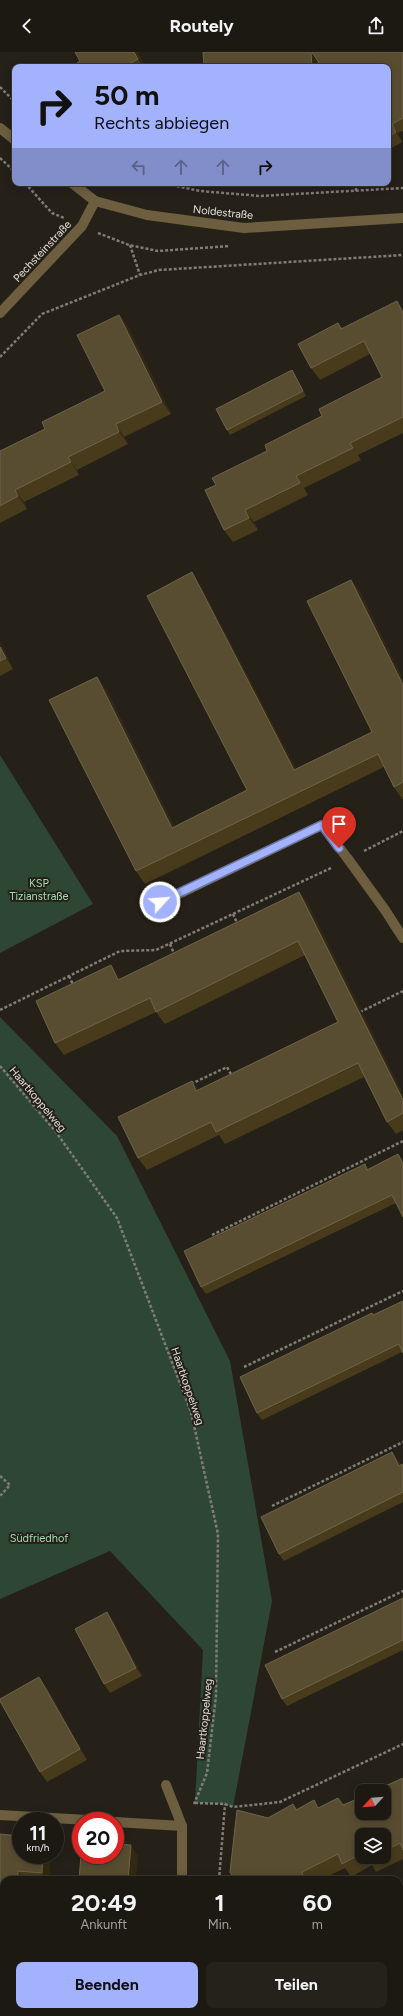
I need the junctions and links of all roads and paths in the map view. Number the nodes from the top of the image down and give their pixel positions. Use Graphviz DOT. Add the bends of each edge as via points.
graph roads {
  1 [pos="0,87"];
  2 [pos="12,99"];
  3 [pos="0,128"];
  4 [pos="12,138"];
  5 [pos="0,158"];
  6 [pos="12,169"];
  7 [pos="76,186"];
  8 [pos="176,186"];
  9 [pos="356,186"];
  10 [pos="403,188"];
  11 [pos="356,191"];
  12 [pos="96,201"];
  13 [pos="403,218"];
  14 [pos="129,245"];
  15 [pos="403,255"];
  16 [pos="140,275"];
  17 [pos="0,313"];
  18 [pos="0,357"];
  19 [pos="403,831"];
  20 [pos="348,859"];
  21 [pos="160,902"];
  22 [pos="233,914"];
  23 [pos="239,928"];
  24 [pos="403,938"];
  25 [pos="170,944"];
  26 [pos="178,961"];
  27 [pos="69,976"];
  28 [pos="75,990"];
  29 [pos="403,991"];
  30 [pos="0,1010"];
  31 [pos="354,1015"];
  32 [pos="0,1066"];
  33 [pos="238,1073"];
  34 [pos="231,1076"];
  35 [pos="234,1082"];
  36 [pos="186,1087"];
  37 [pos="403,1141"];
  38 [pos="212,1235"];
  39 [pos="403,1291"];
  40 [pos="244,1367"];
  41 [pos="403,1442"];
  42 [pos="0,1476"];
  43 [pos="0,1496"];
  44 [pos="272,1506"];
  45 [pos="403,1591"];
  46 [pos="275,1652"];
  47 [pos="403,1744"];
  48 [pos="166,1785"];
  49 [pos="225,1804"];
  50 [pos="0,1814"];
  51 [pos="72,1819"];
  52 [pos="124,1823"];
  53 [pos="182,1826"];
  54 [pos="182,1876"];
  55 [pos="219,1876"];
  1 -- 2 [label="path"];
  3 -- 4 [label="street"];
  5 -- 6 [label="path"];
  7 -- 12 [label="street, Noldestraße"];
  8 -- 11 [label="path" via="200,191 260,196"];
  9 -- 11 [label="path"];
  10 -- 11 [label="path"];
  12 -- 13 [label="street, Noldestraße" via="147,215 244,228"];
  12 -- 17 [label="street, Pechsteinstraße" via="82,226"];
  14 -- 16 [label="path"];
  15 -- 16 [label="path" via="159,270"];
  16 -- 18 [label="path" via="42,314"];
  19 -- 20 [label="path"];
  20 -- 21 [label="street" via="322,825"];
  20 -- 22 [label="path"];
  20 -- 24 [label="street"];
  22 -- 23 [label="path"];
  22 -- 25 [label="path"];
  25 -- 26 [label="path"];
  25 -- 27 [label="path" via="156,950 120,951"];
  27 -- 28 [label="path"];
  27 -- 30 [label="path"];
  29 -- 31 [label="path"];
  32 -- 49 [label="path, Haartkoppelweg" via="56,1132 116,1218 191,1412 218,1534 216,1696 207,1773 195,1803"];
  33 -- 34 [label="path"];
  34 -- 35 [label="path"];
  34 -- 36 [label="path" via="227,1067"];
  37 -- 38 [label="path"];
  39 -- 40 [label="path"];
  41 -- 44 [label="path"];
  42 -- 43 [label="path" via="10,1485"];
  45 -- 46 [label="path"];
  47 -- 49 [label="path" via="280,1802 233,1807"];
  48 -- 53 [label="street"];
  49 -- 55 [label="path"];
  50 -- 51 [label="street"];
  52 -- 53 [label="street"];
  53 -- 54 [label="street"];
}
